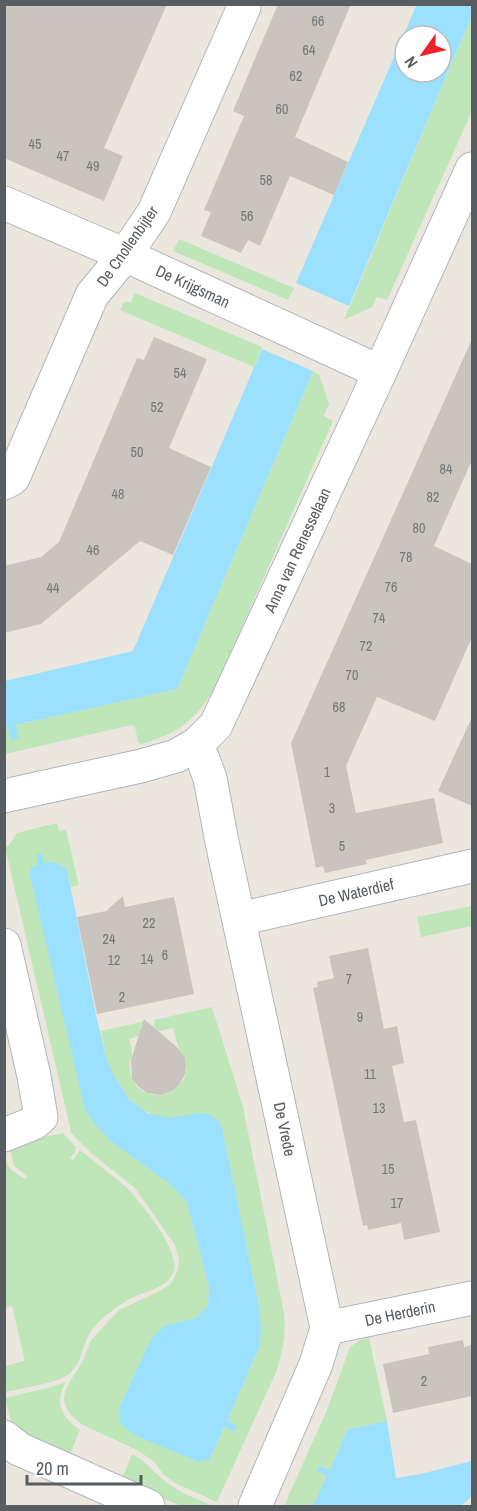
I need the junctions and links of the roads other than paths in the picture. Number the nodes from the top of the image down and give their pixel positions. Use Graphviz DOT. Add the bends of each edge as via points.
graph roads {
  1 [pos="243,4"];
  2 [pos="472,169"];
  3 [pos="4,203"];
  4 [pos="125,255"];
  5 [pos="381,372"];
  6 [pos="4,483"];
  7 [pos="197,744"];
  8 [pos="4,796"];
  9 [pos="472,866"];
  10 [pos="239,919"];
  11 [pos="4,945"];
  12 [pos="4,1135"];
  13 [pos="472,1298"];
  14 [pos="327,1328"];
  15 [pos="4,1437"];
  16 [pos="148,1506"];
  17 [pos="255,1506"];
  1 -- 4 [label="street, De Cnollenbijter" via="154,212"];
  2 -- 5 [label="street, Anna van Renesselaan"];
  3 -- 4 [label="street, De Krijgsman"];
  4 -- 5 [label="street, De Krijgsman"];
  4 -- 6 [label="street, De Cnollenbijter" via="92,295 13,478"];
  5 -- 7 [label="street, Anna van Renesselaan" via="216,725"];
  7 -- 8 [label="street, Anna van Renesselaan" via="176,756 141,766"];
  7 -- 10 [label="street, De Vrede" via="210,778"];
  9 -- 10 [label="street, De Waterdief"];
  10 -- 14 [label="street, De Vrede"];
  11 -- 12 [label="street" via="40,1117"];
  13 -- 14 [label="street, De Herderin"];
  14 -- 17 [label="street, De Vrede" via="316,1364"];
  15 -- 16 [label="street" via="19,1449"];
}
